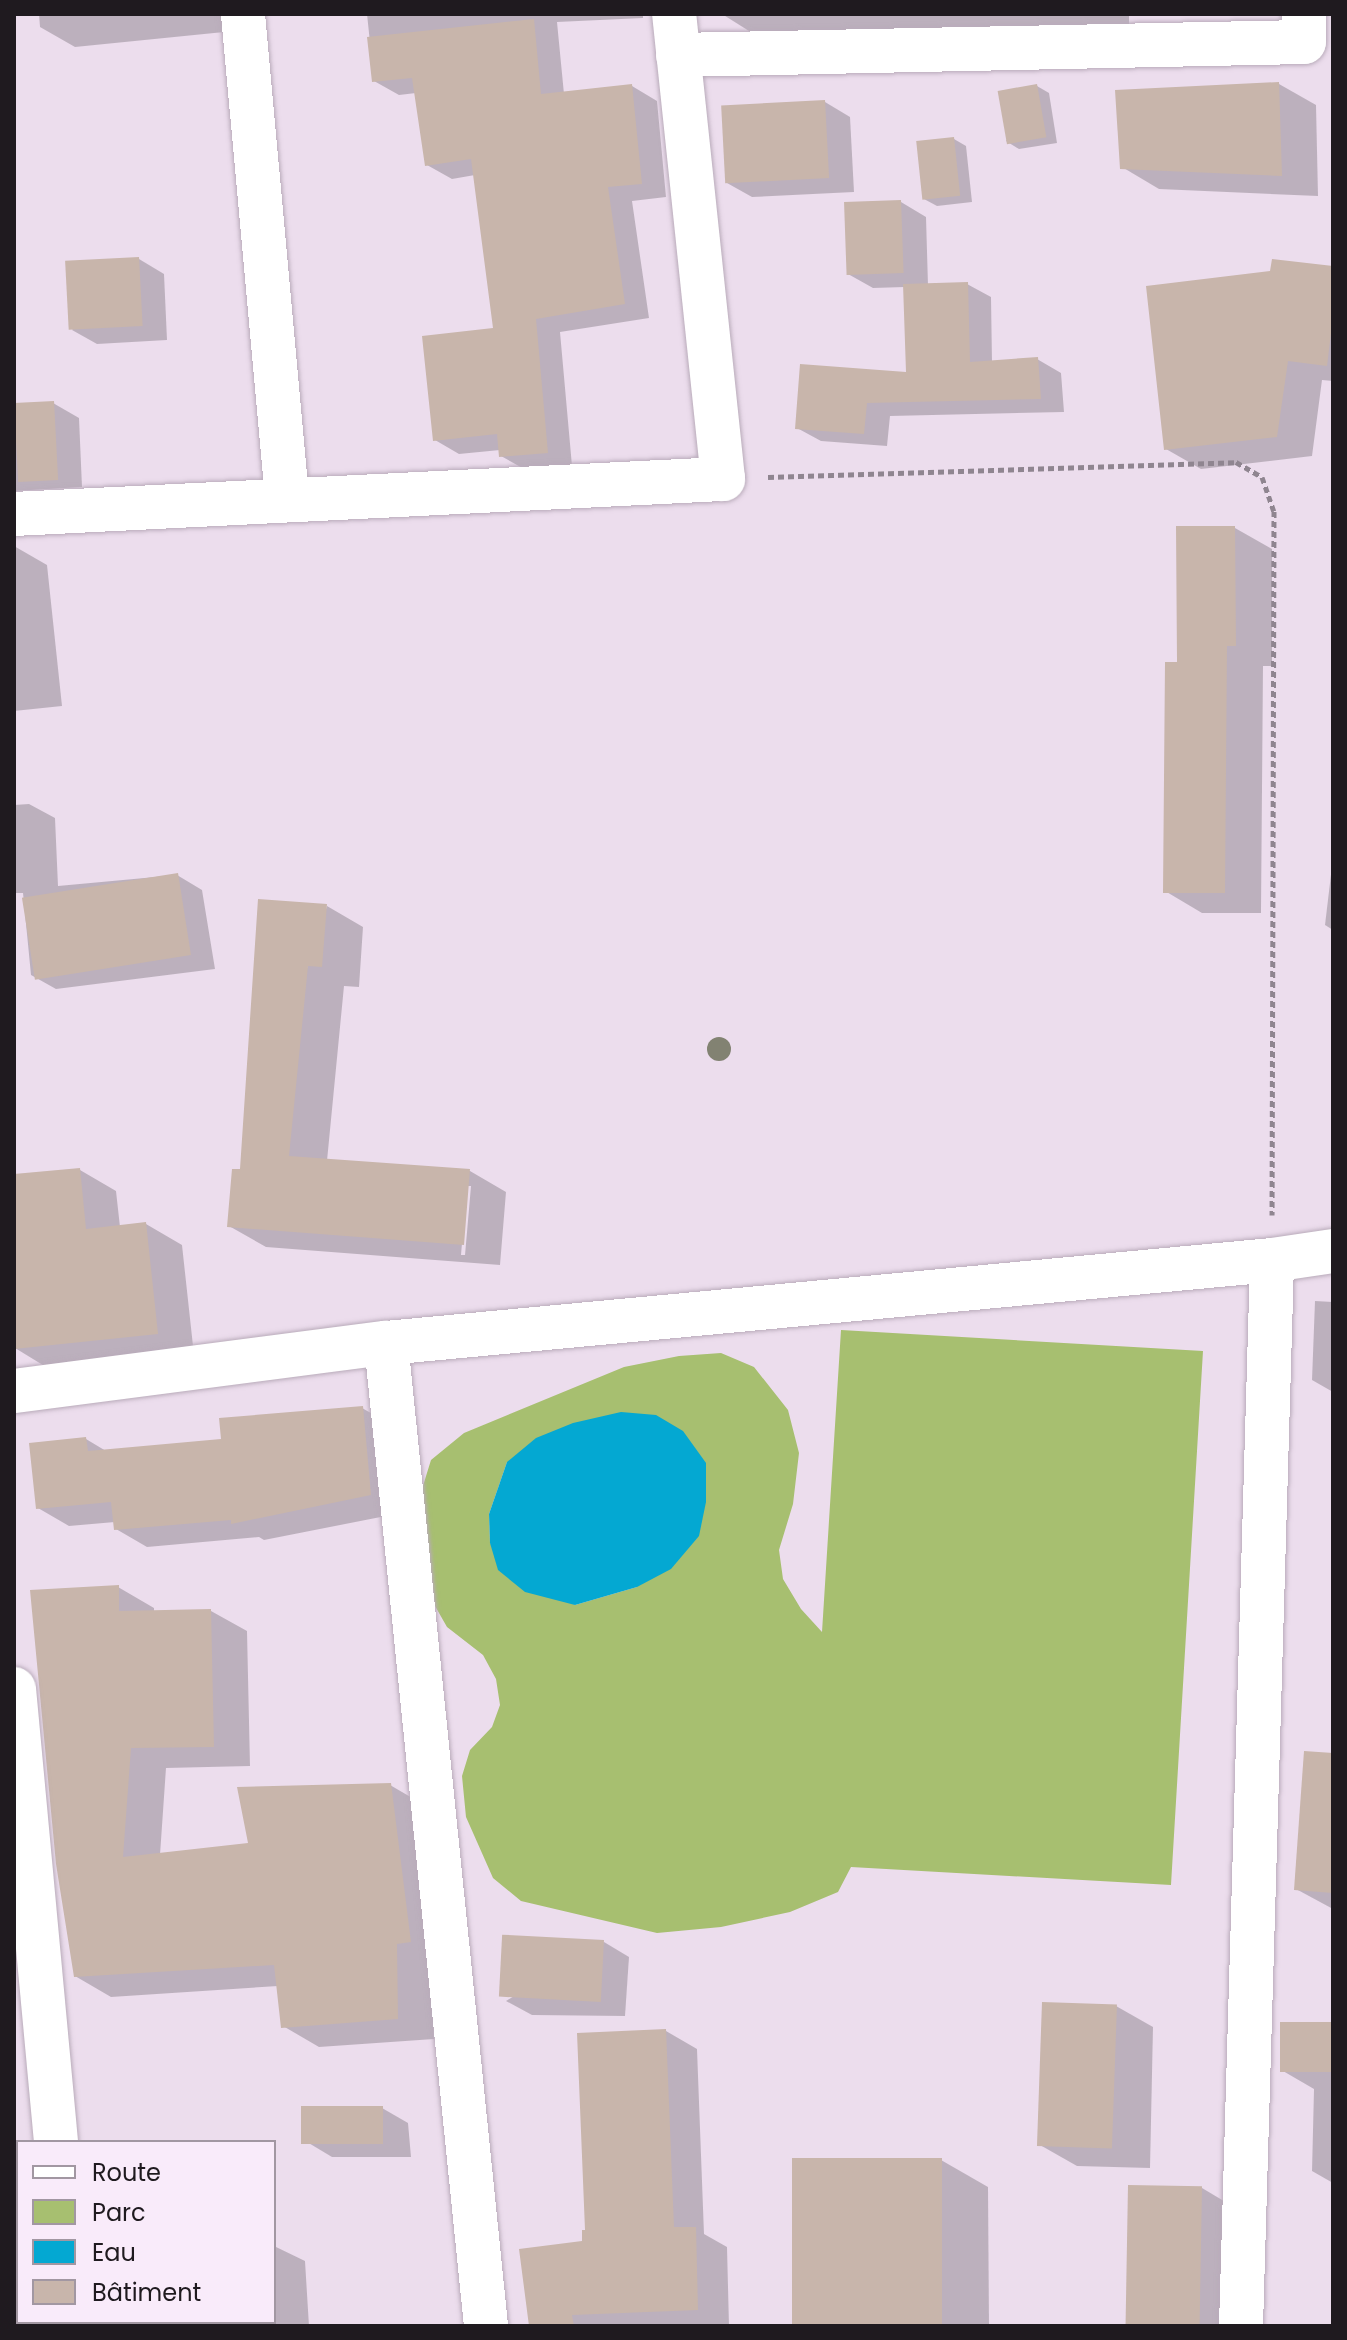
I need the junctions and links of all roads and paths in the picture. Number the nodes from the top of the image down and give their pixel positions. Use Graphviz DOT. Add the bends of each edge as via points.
graph roads {
  1 [pos="243,14"];
  2 [pos="1304,14"];
  3 [pos="676,34"];
  4 [pos="723,479"];
  5 [pos="287,500"];
  6 [pos="14,514"];
  7 [pos="1333,1251"];
  8 [pos="1272,1260"];
  9 [pos="386,1343"];
  10 [pos="14,1391"];
  11 [pos="14,1689"];
  12 [pos="56,2140"];
  13 [pos="486,2326"];
  14 [pos="1241,2326"];
  1 -- 5 [label="street"];
  2 -- 3 [label="street" via="1304,42"];
  3 -- 4 [label="street"];
  4 -- 5 [label="street"];
  4 -- 8 [label="path" via="1236,462 1262,477 1274,511"];
  5 -- 6 [label="street"];
  7 -- 8 [label="street"];
  8 -- 9 [label="street"];
  8 -- 14 [label="street"];
  9 -- 10 [label="street"];
  9 -- 13 [label="street"];
  11 -- 12 [label="street"];
}
